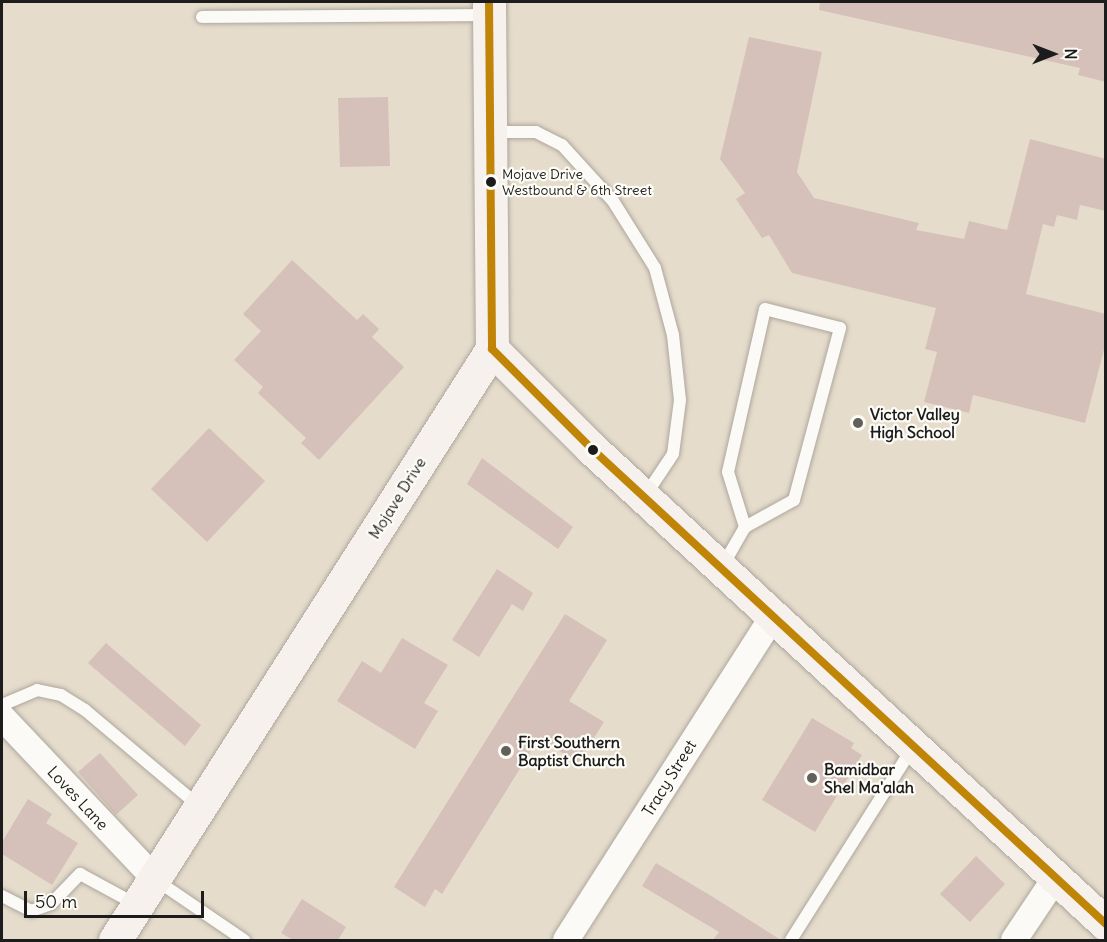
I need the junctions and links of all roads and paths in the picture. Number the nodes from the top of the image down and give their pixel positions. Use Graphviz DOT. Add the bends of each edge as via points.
graph roads {
  1 [pos="489,8"];
  2 [pos="202,17"];
  3 [pos="490,132"];
  4 [pos="492,348"];
  5 [pos="644,497"];
  6 [pos="745,527"];
  7 [pos="721,568"];
  8 [pos="773,616"];
  9 [pos="2,705"];
  10 [pos="2,717"];
  11 [pos="914,746"];
  12 [pos="200,807"];
  13 [pos="1056,878"];
  14 [pos="146,892"];
  15 [pos="2,896"];
  16 [pos="1106,924"];
  17 [pos="115,940"];
  18 [pos="244,940"];
  19 [pos="566,940"];
  20 [pos="791,940"];
  21 [pos="1014,940"];
  1 -- 2 [label="lane"];
  1 -- 3 [label="main road"];
  3 -- 4 [label="main road"];
  3 -- 5 [label="lane" via="536,132 562,145 613,201 655,268 673,335 680,400 673,454"];
  4 -- 5 [label="main road"];
  4 -- 12 [label="main road, Mojave Drive"];
  5 -- 7 [label="main road"];
  6 -- 6 [label="lane" via="794,500 840,328 765,309 728,472"];
  6 -- 7 [label="lane"];
  7 -- 8 [label="main road"];
  8 -- 11 [label="main road"];
  8 -- 19 [label="street, Tracy Street"];
  9 -- 12 [label="lane" via="37,690 61,695 85,710"];
  10 -- 14 [label="street, Loves Lane"];
  11 -- 13 [label="main road"];
  11 -- 20 [label="lane"];
  12 -- 14 [label="main road, Mojave Drive"];
  13 -- 16 [label="main road"];
  13 -- 21 [label="street"];
  14 -- 15 [label="lane" via="80,874 51,904 31,911"];
  14 -- 17 [label="main road, Mojave Drive"];
  14 -- 18 [label="lane"];
}
